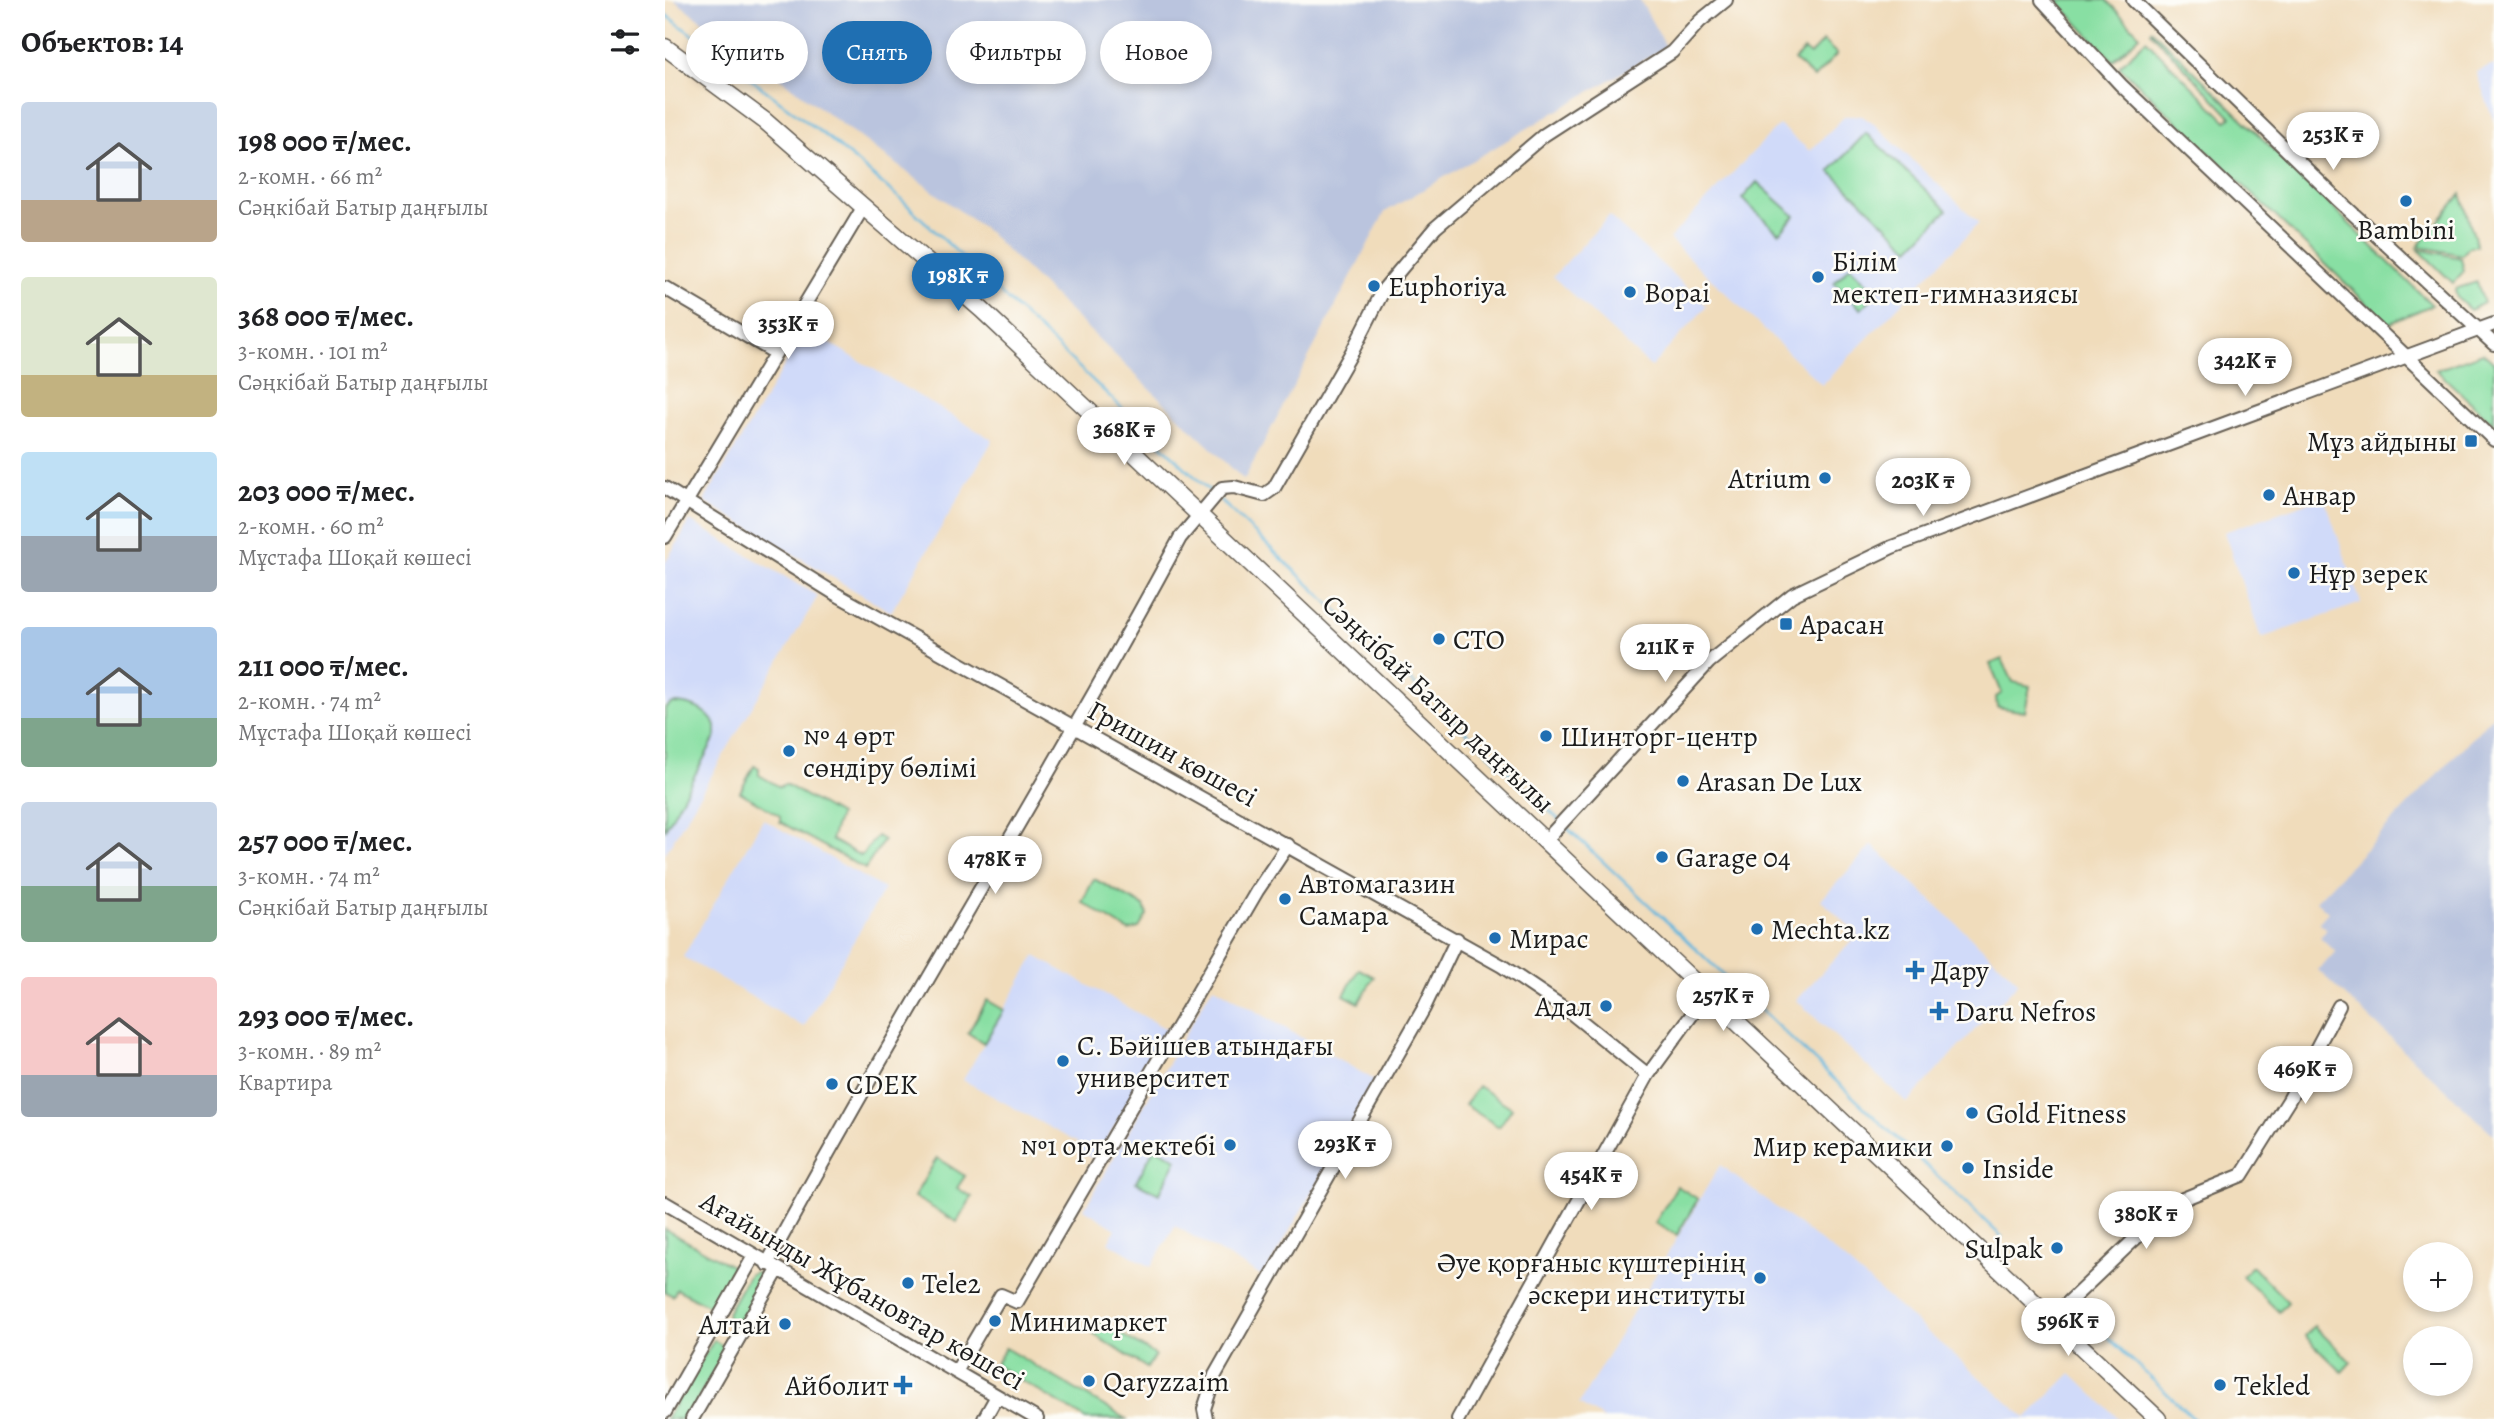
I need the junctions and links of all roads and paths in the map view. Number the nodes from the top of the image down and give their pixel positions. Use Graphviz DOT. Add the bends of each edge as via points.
graph roads {
  1 [pos="1726,0"];
  2 [pos="2042,0"];
  3 [pos="2133,0"];
  4 [pos="665,47"];
  5 [pos="864,205"];
  6 [pos="665,288"];
  7 [pos="2494,324"];
  8 [pos="2477,330"];
  9 [pos="2494,344"];
  10 [pos="774,352"];
  11 [pos="2405,356"];
  12 [pos="2494,440"];
  13 [pos="665,488"];
  14 [pos="688,501"];
  15 [pos="1208,502"];
  16 [pos="665,537"];
  17 [pos="1076,727"];
  18 [pos="1546,840"];
  19 [pos="1288,845"];
  20 [pos="1457,939"];
  21 [pos="1707,994"];
  22 [pos="2339,1006"];
  23 [pos="1648,1075"];
  24 [pos="665,1203"];
  25 [pos="754,1256"];
  26 [pos="772,1267"];
  27 [pos="2053,1317"];
  28 [pos="955,1372"];
  29 [pos="997,1396"];
  30 [pos="665,1412"];
  31 [pos="692,1419"];
  32 [pos="984,1419"];
  33 [pos="1037,1419"];
  34 [pos="1206,1419"];
  35 [pos="1458,1419"];
  36 [pos="2158,1419"];
  1 -- 15 [label="street" via="1672,52 1544,135 1435,228 1384,289 1274,488 1264,495 1234,487"];
  2 -- 11 [label="street" via="2121,85"];
  3 -- 8 [label="street"];
  4 -- 5 [label="main road, Сәңкібай Батыр даңғылы" via="765,121"];
  5 -- 10 [label="street"];
  5 -- 15 [label="main road, Сәңкібай Батыр даңғылы"];
  6 -- 10 [label="street"];
  7 -- 8 [label="street"];
  8 -- 9 [label="street"];
  8 -- 11 [label="street"];
  10 -- 14 [label="street"];
  11 -- 12 [label="street"];
  11 -- 18 [label="street" via="1892,547 1792,595 1709,662"];
  13 -- 14 [label="street, Гришин көшесі"];
  14 -- 16 [label="street"];
  14 -- 17 [label="street, Гришин көшесі" via="834,593"];
  15 -- 17 [label="street" via="1180,538"];
  15 -- 18 [label="main road, Сәңкібай Батыр даңғылы"];
  17 -- 19 [label="street, Гришин көшесі"];
  17 -- 26 [label="street" via="964,917"];
  18 -- 21 [label="main road, Сәңкібай Батыр даңғылы"];
  19 -- 20 [label="street, Гришин көшесі"];
  19 -- 28 [label="street" via="1017,1302 1001,1295"];
  20 -- 23 [label="street, Гришин көшесі" via="1570,1012"];
  20 -- 34 [label="street" via="1424,1008 1216,1375 1204,1409"];
  21 -- 23 [label="street"];
  21 -- 27 [label="main road, Сәңкібай Батыр даңғылы"];
  22 -- 27 [label="street" via="2290,1100 2242,1175 2183,1199 2159,1216"];
  23 -- 35 [label="street"];
  24 -- 25 [label="street, Ағайынды Жұбановтар көшесі"];
  25 -- 26 [label="street, Ағайынды Жұбановтар көшесі"];
  25 -- 30 [label="street"];
  26 -- 28 [label="street, Ағайынды Жұбановтар көшесі"];
  26 -- 31 [label="street"];
  27 -- 36 [label="main road, Сәңкібай Батыр даңғылы"];
  28 -- 29 [label="street, Ағайынды Жұбановтар көшесі"];
  29 -- 32 [label="street"];
  29 -- 33 [label="street, Ағайынды Жұбановтар көшесі"];
}
